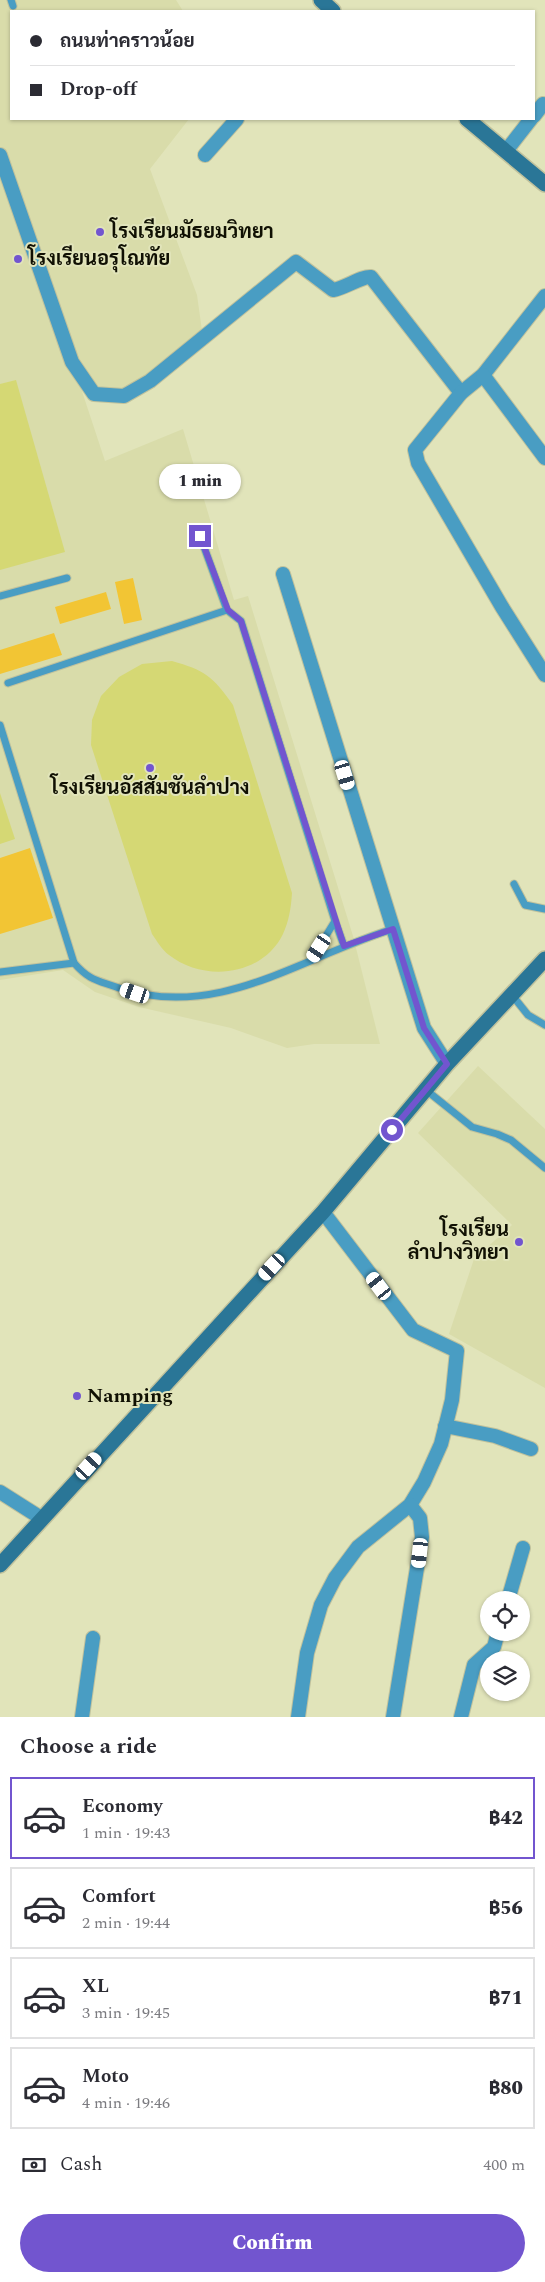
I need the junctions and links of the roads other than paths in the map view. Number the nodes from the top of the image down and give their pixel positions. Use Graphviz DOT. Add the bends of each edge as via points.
graph roads {
  1 [pos="320,0"];
  2 [pos="331,10"];
  3 [pos="543,104"];
  4 [pos="535,115"];
  5 [pos="236,120"];
  6 [pos="468,120"];
  7 [pos="530,120"];
  8 [pos="506,151"];
  9 [pos="205,155"];
  10 [pos="0,156"];
  11 [pos="545,184"];
  12 [pos="545,296"];
  13 [pos="483,375"];
  14 [pos="461,393"];
  15 [pos="545,458"];
  16 [pos="200,536"];
  17 [pos="283,574"];
  18 [pos="67,578"];
  19 [pos="0,596"];
  20 [pos="228,610"];
  21 [pos="545,675"];
  22 [pos="8,683"];
  23 [pos="0,724"];
  24 [pos="514,884"];
  25 [pos="545,909"];
  26 [pos="335,921"];
  27 [pos="393,929"];
  28 [pos="344,946"];
  29 [pos="311,960"];
  30 [pos="545,960"];
  31 [pos="74,963"];
  32 [pos="0,972"];
  33 [pos="512,995"];
  34 [pos="545,1025"];
  35 [pos="447,1064"];
  36 [pos="426,1090"];
  37 [pos="545,1168"];
  38 [pos="323,1212"];
  39 [pos="445,1426"];
  40 [pos="530,1449"];
  41 [pos="0,1492"];
  42 [pos="410,1505"];
  43 [pos="41,1518"];
  44 [pos="522,1548"];
  45 [pos="0,1565"];
  46 [pos="510,1591"];
  47 [pos="93,1638"];
  48 [pos="496,1641"];
  49 [pos="82,1717"];
  50 [pos="298,1717"];
  51 [pos="393,1717"];
  52 [pos="461,1717"];
  1 -- 2 [label="street"];
  3 -- 4 [label="street"];
  5 -- 9 [label="street"];
  6 -- 8 [label="street"];
  7 -- 8 [label="street"];
  8 -- 11 [label="street"];
  10 -- 14 [label="street" via="72,362 94,394 124,396 150,381 296,262 333,290 371,277"];
  12 -- 13 [label="street"];
  13 -- 14 [label="street"];
  13 -- 15 [label="street"];
  14 -- 21 [label="street" via="415,450 418,463"];
  16 -- 20 [label="lane"];
  17 -- 27 [label="street"];
  18 -- 19 [label="lane"];
  20 -- 22 [label="lane"];
  20 -- 26 [label="lane" via="241,621"];
  23 -- 31 [label="lane"];
  24 -- 25 [label="lane" via="526,905"];
  26 -- 28 [label="lane"];
  26 -- 29 [label="lane"];
  27 -- 28 [label="lane"];
  27 -- 35 [label="street" via="424,1028"];
  28 -- 29 [label="lane"];
  29 -- 31 [label="lane" via="226,993 180,998 135,993 86,976"];
  30 -- 33 [label="street"];
  31 -- 32 [label="lane"];
  33 -- 34 [label="lane" via="528,1015"];
  33 -- 35 [label="street"];
  35 -- 36 [label="street"];
  36 -- 37 [label="lane" via="472,1127 511,1140"];
  36 -- 38 [label="street"];
  38 -- 39 [label="street" via="413,1330 457,1351 452,1400"];
  38 -- 43 [label="street"];
  39 -- 40 [label="street" via="495,1436"];
  39 -- 42 [label="street" via="438,1451"];
  41 -- 43 [label="street"];
  42 -- 50 [label="street" via="358,1548 334,1578 321,1605 307,1652"];
  42 -- 51 [label="street" via="420,1518 422,1537"];
  43 -- 45 [label="street"];
  44 -- 46 [label="street"];
  47 -- 49 [label="street"];
  48 -- 52 [label="street" via="494,1647 474,1665"];
}
